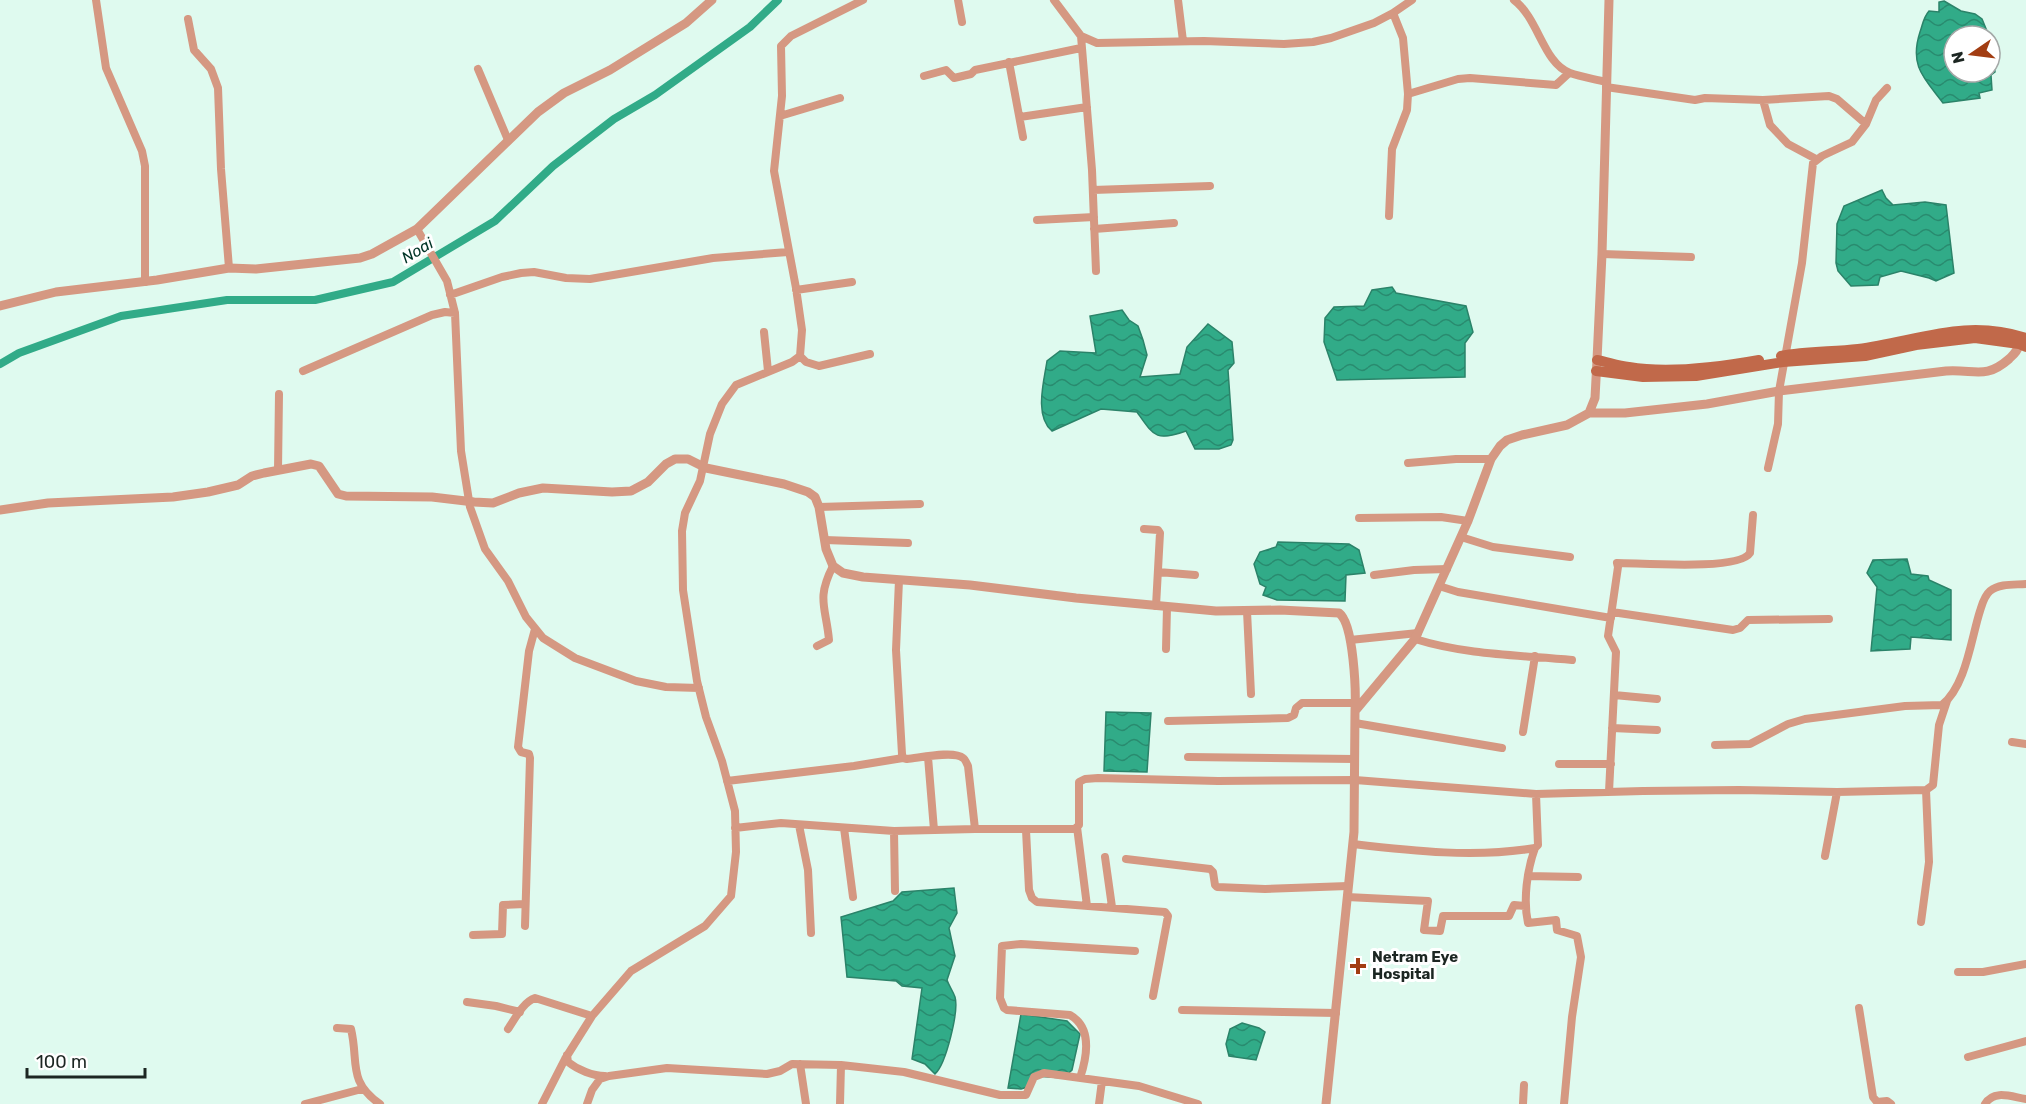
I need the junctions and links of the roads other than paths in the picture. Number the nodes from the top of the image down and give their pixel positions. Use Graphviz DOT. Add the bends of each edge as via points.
graph roads {
  1 [pos="96,0"];
  2 [pos="712,0"];
  3 [pos="863,0"];
  4 [pos="958,0"];
  5 [pos="1054,0"];
  6 [pos="1178,0"];
  7 [pos="1412,0"];
  8 [pos="1514,0"];
  9 [pos="1609,0"];
  10 [pos="1394,13"];
  11 [pos="188,19"];
  12 [pos="962,22"];
  13 [pos="1081,36"];
  14 [pos="1183,41"];
  15 [pos="1081,48"];
  16 [pos="1009,62"];
  17 [pos="478,69"];
  18 [pos="1569,73"];
  19 [pos="924,76"];
  20 [pos="1606,84"];
  21 [pos="1887,88"];
  22 [pos="1408,94"];
  23 [pos="840,98"];
  24 [pos="1763,100"];
  25 [pos="1087,107"];
  26 [pos="780,116"];
  27 [pos="1020,117"];
  28 [pos="1866,124"];
  29 [pos="1023,137"];
  30 [pos="508,140"];
  31 [pos="1816,159"];
  32 [pos="1210,186"];
  33 [pos="1093,190"];
  34 [pos="1389,216"];
  35 [pos="1094,217"];
  36 [pos="1037,220"];
  37 [pos="1174,223"];
  38 [pos="417,229"];
  39 [pos="1094,229"];
  40 [pos="788,252"];
  41 [pos="1602,254"];
  42 [pos="1691,257"];
  43 [pos="230,268"];
  44 [pos="1096,271"];
  45 [pos="145,282"];
  46 [pos="852,282"];
  47 [pos="796,290"];
  48 [pos="450,295"];
  49 [pos="0,306"];
  50 [pos="455,313"];
  51 [pos="764,332"];
  52 [pos="2024,343"];
  53 [pos="870,354"];
  54 [pos="800,356"];
  55 [pos="1784,359"];
  56 [pos="1596,365"];
  57 [pos="303,371"];
  58 [pos="768,371"];
  59 [pos="1779,391"];
  60 [pos="279,394"];
  61 [pos="1589,413"];
  62 [pos="1491,459"];
  63 [pos="1408,463"];
  64 [pos="702,466"];
  65 [pos="1768,468"];
  66 [pos="278,470"];
  67 [pos="469,502"];
  68 [pos="920,504"];
  69 [pos="819,507"];
  70 [pos="0,510"];
  71 [pos="1753,515"];
  72 [pos="1359,518"];
  73 [pos="1468,521"];
  74 [pos="1144,529"];
  75 [pos="1461,537"];
  76 [pos="825,540"];
  77 [pos="908,543"];
  78 [pos="1570,557"];
  79 [pos="833,566"];
  80 [pos="1446,569"];
  81 [pos="1158,572"];
  82 [pos="1195,575"];
  83 [pos="1374,575"];
  84 [pos="899,580"];
  85 [pos="2026,584"];
  86 [pos="1439,586"];
  87 [pos="1156,606"];
  88 [pos="1167,607"];
  89 [pos="1247,611"];
  90 [pos="1612,615"];
  91 [pos="1829,619"];
  92 [pos="535,629"];
  93 [pos="1417,636"];
  94 [pos="1350,640"];
  95 [pos="817,646"];
  96 [pos="1166,649"];
  97 [pos="1535,656"];
  98 [pos="1572,660"];
  99 [pos="699,688"];
  100 [pos="1251,694"];
  101 [pos="1614,695"];
  102 [pos="1657,699"];
  103 [pos="1947,701"];
  104 [pos="1355,707"];
  105 [pos="1168,721"];
  106 [pos="1355,723"];
  107 [pos="1612,728"];
  108 [pos="1657,730"];
  109 [pos="1523,732"];
  110 [pos="2012,742"];
  111 [pos="2026,744"];
  112 [pos="1715,745"];
  113 [pos="1502,748"];
  114 [pos="928,757"];
  115 [pos="1188,757"];
  116 [pos="903,758"];
  117 [pos="1354,759"];
  118 [pos="1559,764"];
  119 [pos="1611,764"];
  120 [pos="1355,780"];
  121 [pos="727,781"];
  122 [pos="1926,790"];
  123 [pos="1609,792"];
  124 [pos="1837,792"];
  125 [pos="1536,794"];
  126 [pos="799,825"];
  127 [pos="1077,827"];
  128 [pos="735,828"];
  129 [pos="844,828"];
  130 [pos="975,829"];
  131 [pos="934,830"];
  132 [pos="1026,830"];
  133 [pos="894,831"];
  134 [pos="1353,844"];
  135 [pos="1535,848"];
  136 [pos="1825,856"];
  137 [pos="1105,857"];
  138 [pos="1126,859"];
  139 [pos="1528,876"];
  140 [pos="1578,877"];
  141 [pos="1348,886"];
  142 [pos="896,891"];
  143 [pos="853,897"];
  144 [pos="1347,897"];
  145 [pos="525,904"];
  146 [pos="1087,906"];
  147 [pos="1525,906"];
  148 [pos="1112,907"];
  149 [pos="1921,922"];
  150 [pos="525,926"];
  151 [pos="811,933"];
  152 [pos="473,936"];
  153 [pos="1135,951"];
  154 [pos="2026,964"];
  155 [pos="1958,972"];
  156 [pos="1153,996"];
  157 [pos="466,1002"];
  158 [pos="1859,1008"];
  159 [pos="1182,1010"];
  160 [pos="520,1012"];
  161 [pos="1336,1013"];
  162 [pos="592,1016"];
  163 [pos="337,1028"];
  164 [pos="508,1029"];
  165 [pos="2026,1041"];
  166 [pos="567,1055"];
  167 [pos="1968,1057"];
  168 [pos="800,1064"];
  169 [pos="841,1065"];
  170 [pos="609,1076"];
  171 [pos="1080,1078"];
  172 [pos="1102,1082"];
  173 [pos="1524,1085"];
  174 [pos="362,1089"];
  175 [pos="2026,1099"];
  176 [pos="305,1104"];
  177 [pos="380,1104"];
  178 [pos="542,1104"];
  179 [pos="587,1104"];
  180 [pos="806,1104"];
  181 [pos="840,1104"];
  182 [pos="1099,1104"];
  183 [pos="1196,1104"];
  184 [pos="1326,1104"];
  185 [pos="1523,1104"];
  186 [pos="1564,1104"];
  187 [pos="1891,1104"];
  188 [pos="1985,1104"];
  1 -- 45 [label="street" via="106,68 145,166"];
  2 -- 30 [label="street" via="686,23 555,99"];
  3 -- 26 [label="street" via="790,36 781,46"];
  4 -- 12 [label="street"];
  5 -- 13 [label="street"];
  6 -- 14 [label="street"];
  7 -- 10 [label="street"];
  8 -- 18 [label="street" via="1534,23 1549,55"];
  9 -- 20 [label="street"];
  10 -- 14 [label="street" via="1313,42"];
  10 -- 22 [label="street" via="1403,38"];
  11 -- 43 [label="street" via="194,50 211,69 218,88"];
  13 -- 14 [label="street" via="1096,43"];
  13 -- 15 [label="street"];
  15 -- 16 [label="street"];
  15 -- 25 [label="street"];
  16 -- 19 [label="street" via="954,78 946,70"];
  16 -- 27 [label="street"];
  17 -- 30 [label="street"];
  18 -- 20 [label="street"];
  18 -- 22 [label="street" via="1556,85 1470,78"];
  20 -- 24 [label="street" via="1695,100"];
  20 -- 41 [label="street"];
  21 -- 28 [label="street" via="1876,100"];
  22 -- 34 [label="street" via="1407,110 1392,149"];
  23 -- 26 [label="street"];
  24 -- 28 [label="street" via="1833,97"];
  24 -- 31 [label="street" via="1770,125 1788,144"];
  25 -- 27 [label="street"];
  25 -- 33 [label="street"];
  26 -- 40 [label="street" via="774,171"];
  27 -- 29 [label="street"];
  28 -- 31 [label="street" via="1852,142"];
  30 -- 38 [label="street"];
  31 -- 55 [label="street" via="1811,168 1802,263"];
  32 -- 33 [label="street"];
  33 -- 35 [label="street"];
  35 -- 36 [label="street"];
  35 -- 39 [label="street"];
  37 -- 39 [label="street"];
  38 -- 43 [label="street" via="360,258"];
  38 -- 48 [label="street" via="447,281"];
  39 -- 44 [label="street"];
  40 -- 47 [label="street"];
  40 -- 48 [label="street" via="713,258 590,279 521,273"];
  41 -- 42 [label="street"];
  41 -- 56 [label="street"];
  43 -- 45 [label="street"];
  45 -- 49 [label="street" via="56,291"];
  46 -- 47 [label="street"];
  47 -- 54 [label="street" via="802,330"];
  48 -- 50 [label="street"];
  50 -- 57 [label="street" via="432,315"];
  50 -- 67 [label="street" via="461,451"];
  51 -- 58 [label="street"];
  52 -- 55 [label="main road" via="2008,332 1956,329"];
  52 -- 59 [label="street" via="1997,369 1984,373 1946,371"];
  53 -- 54 [label="street" via="819,366"];
  54 -- 58 [label="street"];
  55 -- 56 [label="main road" via="1708,368"];
  55 -- 59 [label="street"];
  56 -- 61 [label="street"];
  58 -- 64 [label="street" via="736,385 722,404"];
  59 -- 61 [label="street" via="1707,404"];
  59 -- 65 [label="street" via="1778,424"];
  60 -- 66 [label="street"];
  61 -- 62 [label="street" via="1567,425 1507,440"];
  62 -- 63 [label="street"];
  62 -- 73 [label="street"];
  64 -- 67 [label="street" via="688,459 675,459 631,491 543,488 494,502"];
  64 -- 69 [label="street" via="808,492"];
  64 -- 99 [label="street" via="682,531 683,590"];
  66 -- 67 [label="street" via="319,466 338,494 346,496 432,497"];
  66 -- 70 [label="street" via="252,476 238,486 208,492"];
  67 -- 92 [label="street" via="485,549"];
  68 -- 69 [label="street"];
  69 -- 76 [label="street"];
  71 -- 90 [label="street" via="1750,554 1742,561 1617,563"];
  72 -- 73 [label="street" via="1441,517"];
  73 -- 75 [label="street"];
  74 -- 81 [label="street" via="1160,533"];
  75 -- 78 [label="street" via="1493,547"];
  75 -- 80 [label="street"];
  76 -- 77 [label="street"];
  76 -- 79 [label="street"];
  79 -- 84 [label="street" via="843,573"];
  79 -- 95 [label="street" via="822,594 829,640"];
  80 -- 83 [label="street"];
  80 -- 86 [label="street"];
  81 -- 82 [label="street"];
  81 -- 87 [label="street"];
  84 -- 87 [label="street"];
  84 -- 116 [label="street" via="896,650"];
  85 -- 103 [label="street" via="2004,585 1987,594 1967,659"];
  86 -- 90 [label="street"];
  86 -- 93 [label="street"];
  87 -- 88 [label="street"];
  88 -- 89 [label="street"];
  88 -- 96 [label="street"];
  89 -- 94 [label="street" via="1339,613 1347,624"];
  89 -- 100 [label="street"];
  90 -- 91 [label="street" via="1733,630 1748,620"];
  90 -- 101 [label="street" via="1608,636 1616,652"];
  92 -- 99 [label="street" via="575,658 636,681"];
  92 -- 145 [label="street" via="518,747 530,758"];
  93 -- 94 [label="street"];
  93 -- 97 [label="street" via="1437,646 1466,651"];
  93 -- 104 [label="street"];
  94 -- 104 [label="street"];
  97 -- 98 [label="street"];
  97 -- 109 [label="street"];
  99 -- 121 [label="street"];
  101 -- 102 [label="street"];
  101 -- 107 [label="street"];
  103 -- 112 [label="street" via="1937,706 1905,706 1796,721 1750,744"];
  103 -- 122 [label="street" via="1939,724 1933,785"];
  104 -- 105 [label="street" via="1302,703 1288,718"];
  104 -- 106 [label="street"];
  106 -- 113 [label="street"];
  106 -- 117 [label="street"];
  107 -- 108 [label="street"];
  107 -- 119 [label="street"];
  110 -- 111 [label="street"];
  114 -- 116 [label="street"];
  114 -- 130 [label="street" via="964,758"];
  114 -- 131 [label="street"];
  115 -- 117 [label="street"];
  116 -- 121 [label="street"];
  117 -- 120 [label="street"];
  118 -- 119 [label="street"];
  119 -- 123 [label="street"];
  120 -- 125 [label="street"];
  120 -- 127 [label="street" via="1085,779 1079,783"];
  120 -- 134 [label="street"];
  121 -- 128 [label="street"];
  122 -- 124 [label="street"];
  122 -- 149 [label="street" via="1929,862"];
  123 -- 124 [label="street"];
  123 -- 125 [label="street"];
  124 -- 136 [label="street"];
  125 -- 135 [label="street"];
  126 -- 128 [label="street"];
  126 -- 129 [label="street"];
  126 -- 151 [label="street" via="808,870"];
  127 -- 132 [label="street"];
  127 -- 146 [label="street"];
  128 -- 162 [label="street" via="731,896 705,926 631,971"];
  129 -- 133 [label="street"];
  129 -- 143 [label="street"];
  130 -- 131 [label="street"];
  130 -- 132 [label="street"];
  131 -- 133 [label="street"];
  132 -- 146 [label="street" via="1032,898 1044,904"];
  133 -- 142 [label="street"];
  134 -- 135 [label="street" via="1433,852"];
  134 -- 141 [label="street"];
  135 -- 139 [label="street"];
  137 -- 148 [label="street"];
  138 -- 141 [label="street" via="1210,868 1217,887 1265,890"];
  139 -- 140 [label="street"];
  139 -- 147 [label="street"];
  141 -- 144 [label="street"];
  144 -- 147 [label="street" via="1428,901 1424,930 1440,931 1443,916 1509,916 1514,905"];
  144 -- 161 [label="street"];
  145 -- 150 [label="street"];
  145 -- 152 [label="street" via="504,904 502,934"];
  146 -- 148 [label="street"];
  147 -- 186 [label="street" via="1528,922 1556,920 1557,930 1577,936 1581,957"];
  148 -- 156 [label="street" via="1161,910 1168,916"];
  153 -- 171 [label="street" via="1002,946 1000,998 1004,1008 1077,1019 1086,1040"];
  154 -- 155 [label="street"];
  157 -- 160 [label="street"];
  158 -- 187 [label="street" via="1873,1098"];
  159 -- 161 [label="street"];
  160 -- 162 [label="street" via="535,998"];
  160 -- 164 [label="street"];
  161 -- 184 [label="street"];
  162 -- 166 [label="street"];
  163 -- 174 [label="street" via="351,1029 355,1070"];
  165 -- 167 [label="street"];
  166 -- 170 [label="street" via="573,1066 597,1076"];
  166 -- 178 [label="street"];
  168 -- 169 [label="street"];
  168 -- 170 [label="street" via="767,1074 666,1068"];
  168 -- 180 [label="street"];
  169 -- 171 [label="street" via="904,1072 1000,1095 1026,1095 1034,1077 1044,1073"];
  169 -- 181 [label="street"];
  170 -- 179 [label="street" via="600,1079"];
  171 -- 172 [label="street"];
  172 -- 182 [label="street"];
  172 -- 183 [label="street" via="1151,1089"];
  173 -- 185 [label="street"];
  174 -- 176 [label="street"];
  174 -- 177 [label="street"];
  175 -- 188 [label="street" via="1999,1095"];
}
